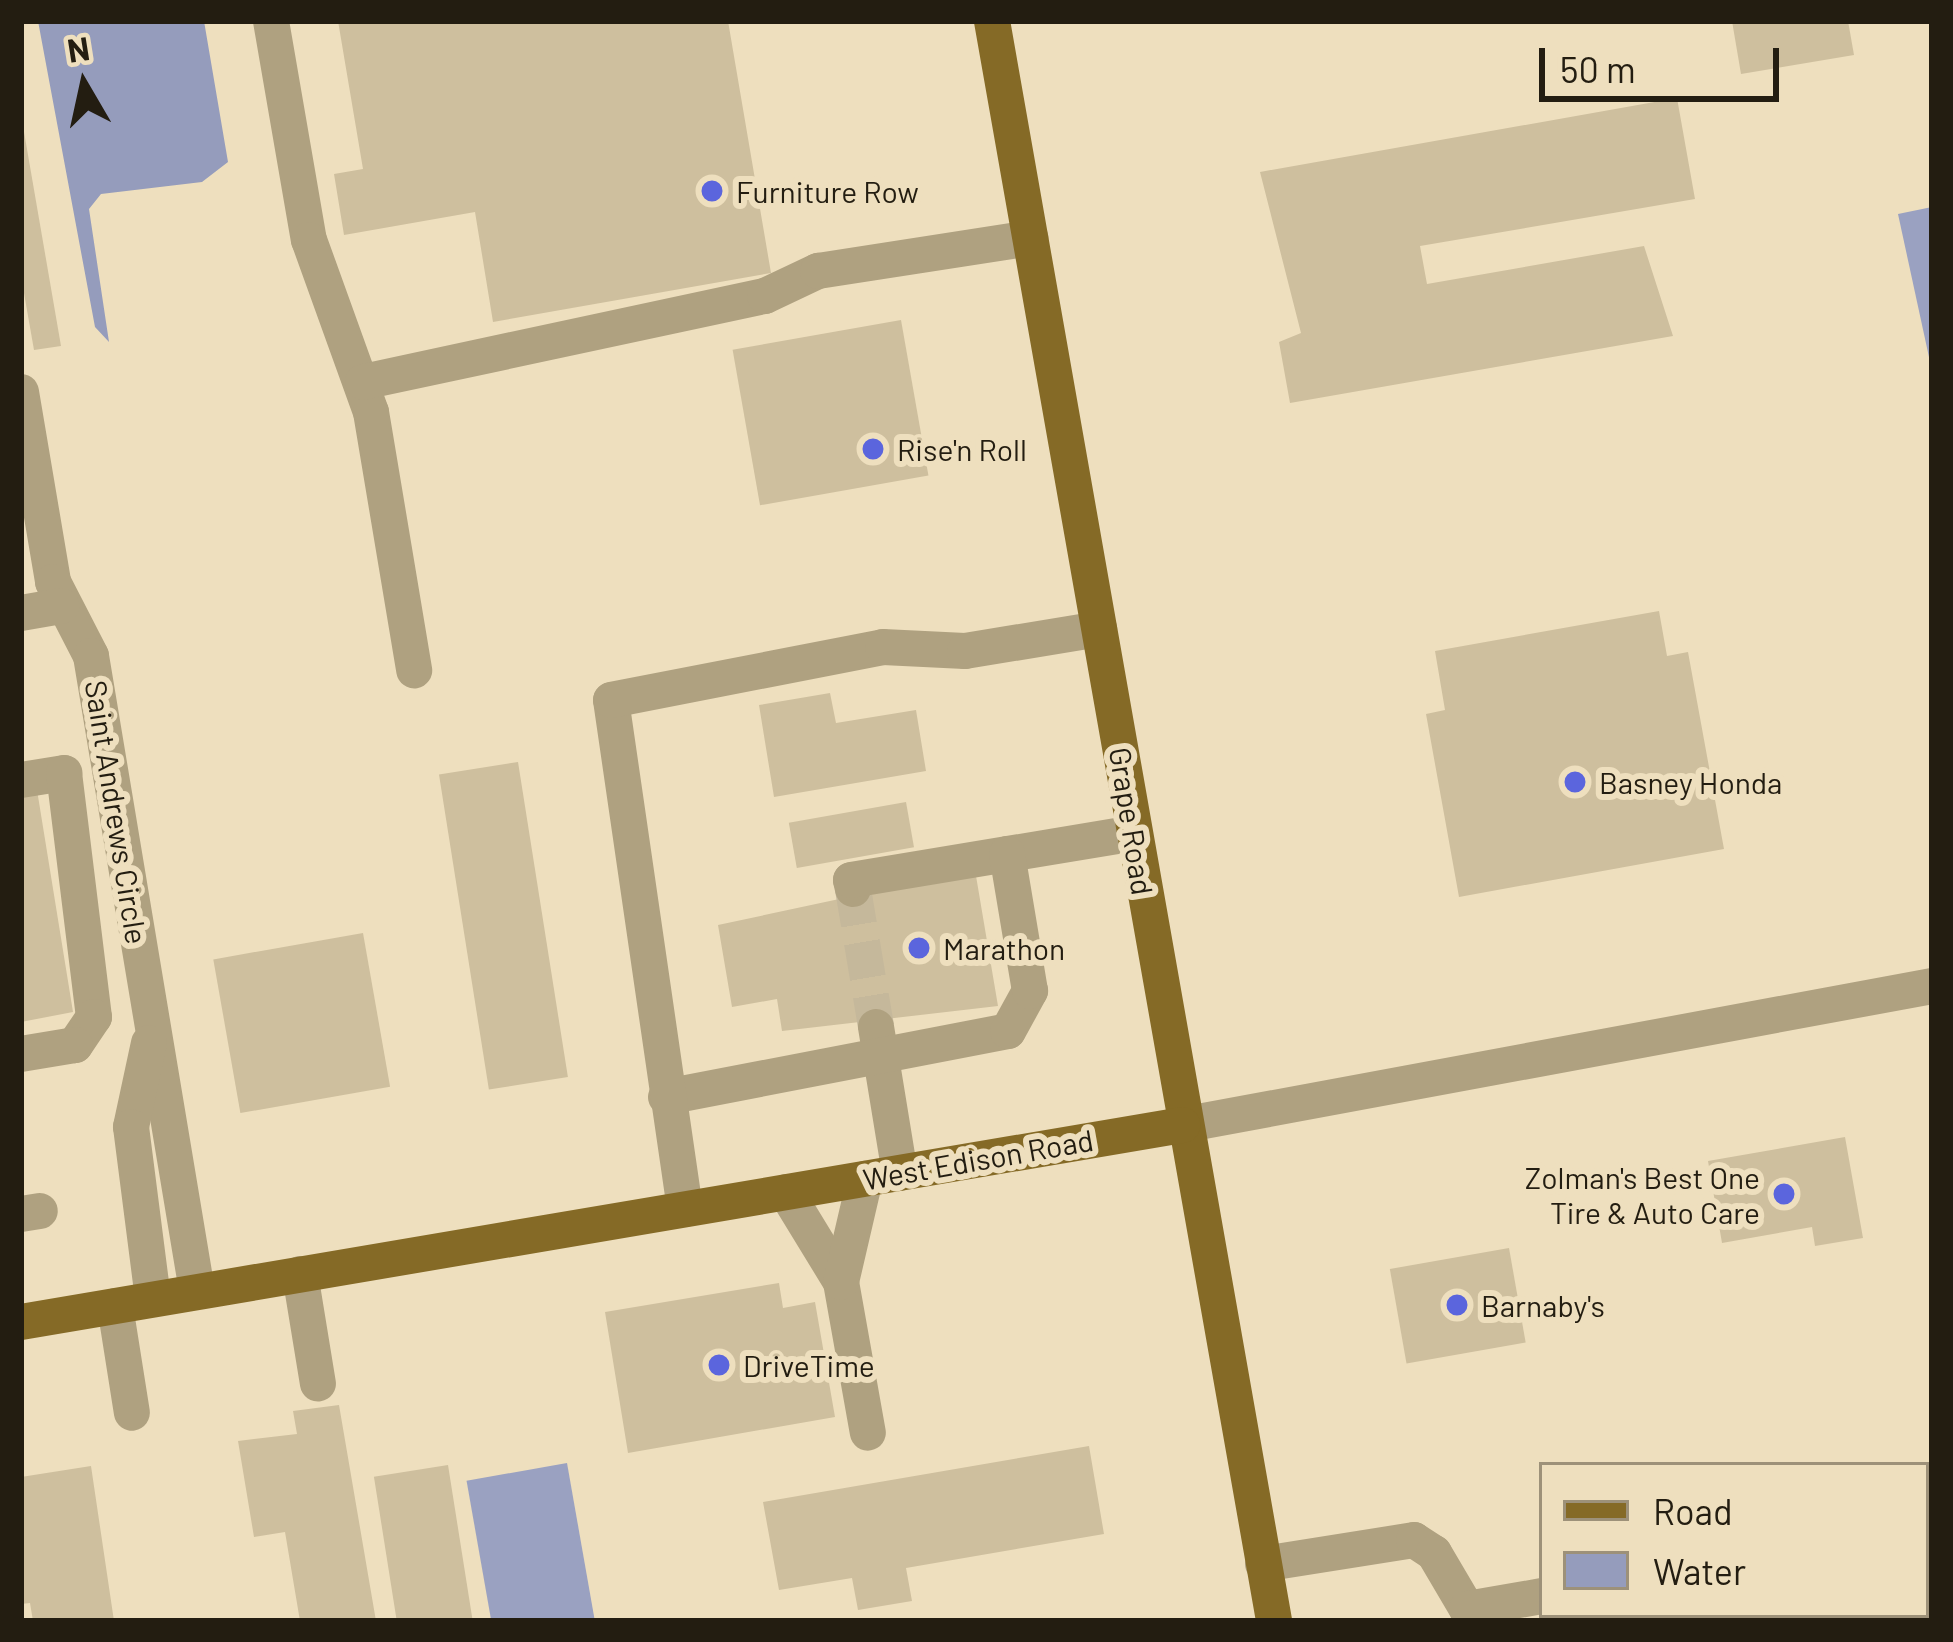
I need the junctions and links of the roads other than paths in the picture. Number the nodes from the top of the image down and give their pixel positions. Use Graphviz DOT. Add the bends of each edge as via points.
graph roads {
  1 [pos="271,21"];
  2 [pos="992,21"];
  3 [pos="1030,238"];
  4 [pos="363,382"];
  5 [pos="21,392"];
  6 [pos="61,606"];
  7 [pos="21,613"];
  8 [pos="1099,629"];
  9 [pos="414,670"];
  10 [pos="21,780"];
  11 [pos="1134,832"];
  12 [pos="1007,854"];
  13 [pos="853,890"];
  14 [pos="1932,986"];
  15 [pos="153,1028"];
  16 [pos="879,1045"];
  17 [pos="21,1054"];
  18 [pos="666,1097"];
  19 [pos="1182,1125"];
  20 [pos="882,1176"];
  21 [pos="786,1192"];
  22 [pos="685,1209"];
  23 [pos="300,1274"];
  24 [pos="841,1282"];
  25 [pos="197,1292"];
  26 [pos="153,1299"];
  27 [pos="115,1306"];
  28 [pos="21,1322"];
  29 [pos="318,1384"];
  30 [pos="132,1413"];
  31 [pos="868,1433"];
  32 [pos="1263,1564"];
  33 [pos="1539,1597"];
  34 [pos="1274,1621"];
  1 -- 4 [label="street" via="309,240"];
  2 -- 3 [label="main road, Grape Road"];
  3 -- 4 [label="street" via="818,271 765,296"];
  3 -- 8 [label="main road, Grape Road"];
  4 -- 9 [label="street"];
  5 -- 6 [label="street, Saint Andrews Circle"];
  6 -- 7 [label="street"];
  6 -- 15 [label="street, Saint Andrews Circle" via="91,656"];
  8 -- 11 [label="main road, Grape Road"];
  8 -- 18 [label="street" via="965,651 883,647 611,700"];
  10 -- 17 [label="street" via="64,772 94,1017 75,1045"];
  11 -- 12 [label="street"];
  11 -- 19 [label="main road, Grape Road"];
  12 -- 13 [label="street" via="851,880"];
  12 -- 16 [label="street" via="1030,992 1008,1031"];
  14 -- 19 [label="street, West Edison Road"];
  15 -- 25 [label="street, Saint Andrews Circle"];
  15 -- 26 [label="street, Saint Andrews Circle" via="131,1127"];
  16 -- 18 [label="street"];
  16 -- 20 [label="street"];
  18 -- 22 [label="street"];
  19 -- 20 [label="main road, West Edison Road"];
  19 -- 32 [label="main road, Grape Road"];
  20 -- 21 [label="main road, West Edison Road"];
  20 -- 24 [label="street"];
  21 -- 22 [label="main road, West Edison Road"];
  21 -- 24 [label="street"];
  22 -- 23 [label="main road, West Edison Road"];
  23 -- 25 [label="main road, West Edison Road"];
  23 -- 29 [label="street"];
  24 -- 31 [label="street"];
  25 -- 26 [label="main road, West Edison Road"];
  26 -- 27 [label="main road, West Edison Road"];
  27 -- 28 [label="main road, West Edison Road"];
  27 -- 30 [label="street"];
  32 -- 33 [label="street" via="1414,1540 1467,1609"];
  32 -- 34 [label="main road, Grape Road"];
}
